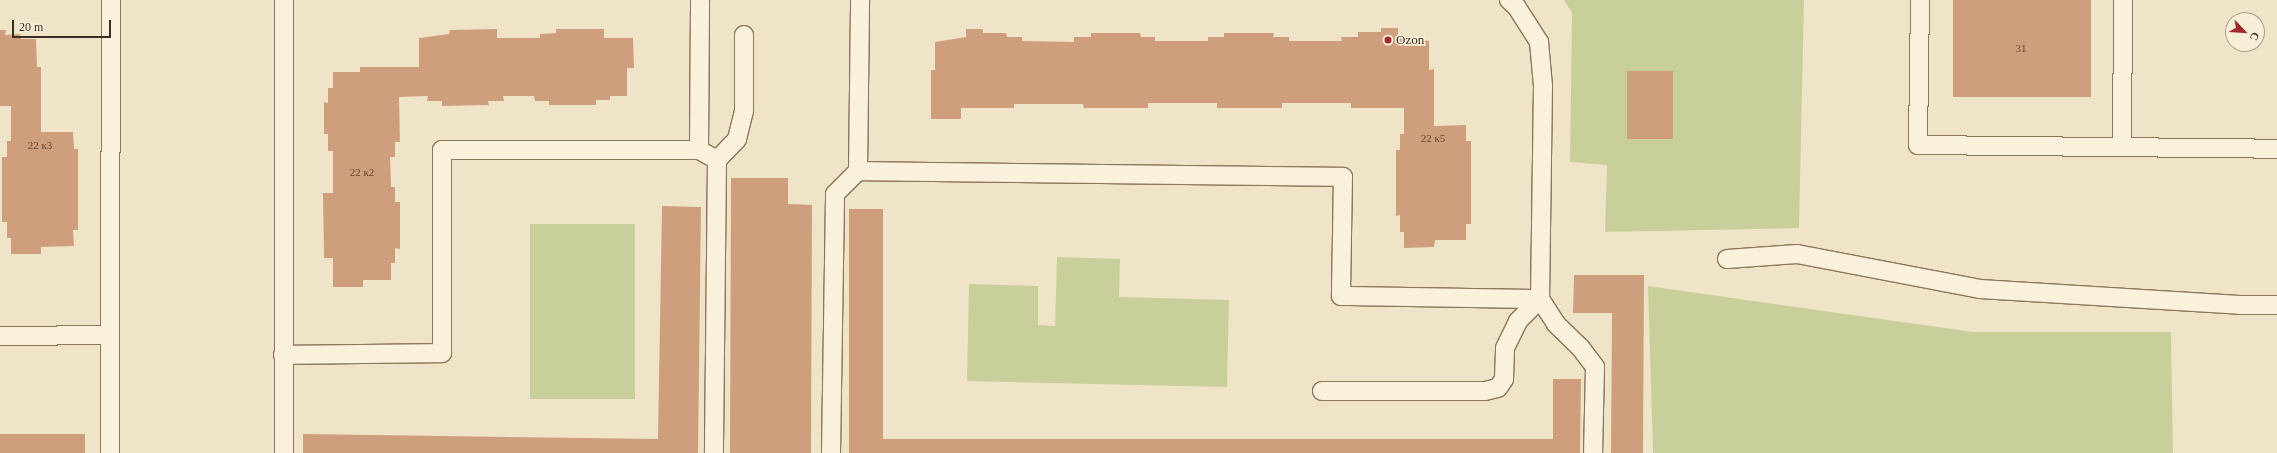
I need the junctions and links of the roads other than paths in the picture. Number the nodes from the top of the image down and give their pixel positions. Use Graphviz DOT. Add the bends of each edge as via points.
graph roads {
  1 [pos="111,0"];
  2 [pos="284,0"];
  3 [pos="700,0"];
  4 [pos="860,0"];
  5 [pos="1509,0"];
  6 [pos="1920,0"];
  7 [pos="2123,0"];
  8 [pos="744,35"];
  9 [pos="2122,147"];
  10 [pos="2277,149"];
  11 [pos="699,150"];
  12 [pos="717,160"];
  13 [pos="858,171"];
  14 [pos="1727,259"];
  15 [pos="1540,299"];
  16 [pos="2277,305"];
  17 [pos="109,335"];
  18 [pos="0,336"];
  19 [pos="283,355"];
  20 [pos="1322,391"];
  21 [pos="110,453"];
  22 [pos="284,453"];
  23 [pos="714,453"];
  24 [pos="831,453"];
  25 [pos="1593,453"];
  1 -- 17 [label="lane"];
  2 -- 19 [label="lane"];
  3 -- 11 [label="lane"];
  4 -- 13 [label="lane"];
  5 -- 15 [label="lane" via="1516,6 1539,42 1543,86"];
  6 -- 9 [label="lane" via="1918,145"];
  7 -- 9 [label="lane"];
  8 -- 12 [label="lane" via="744,111 737,139"];
  9 -- 10 [label="lane"];
  11 -- 12 [label="lane"];
  11 -- 19 [label="lane" via="442,150 442,353"];
  12 -- 23 [label="lane"];
  13 -- 15 [label="lane" via="1343,177 1341,296"];
  13 -- 24 [label="lane" via="836,194"];
  14 -- 16 [label="lane" via="1797,254 1980,289 2240,306"];
  15 -- 20 [label="lane" via="1515,328 1506,348 1504,379 1498,388 1485,391"];
  15 -- 25 [label="lane" via="1556,324 1580,347 1595,367"];
  17 -- 18 [label="lane"];
  17 -- 21 [label="lane"];
  19 -- 22 [label="lane"];
}
